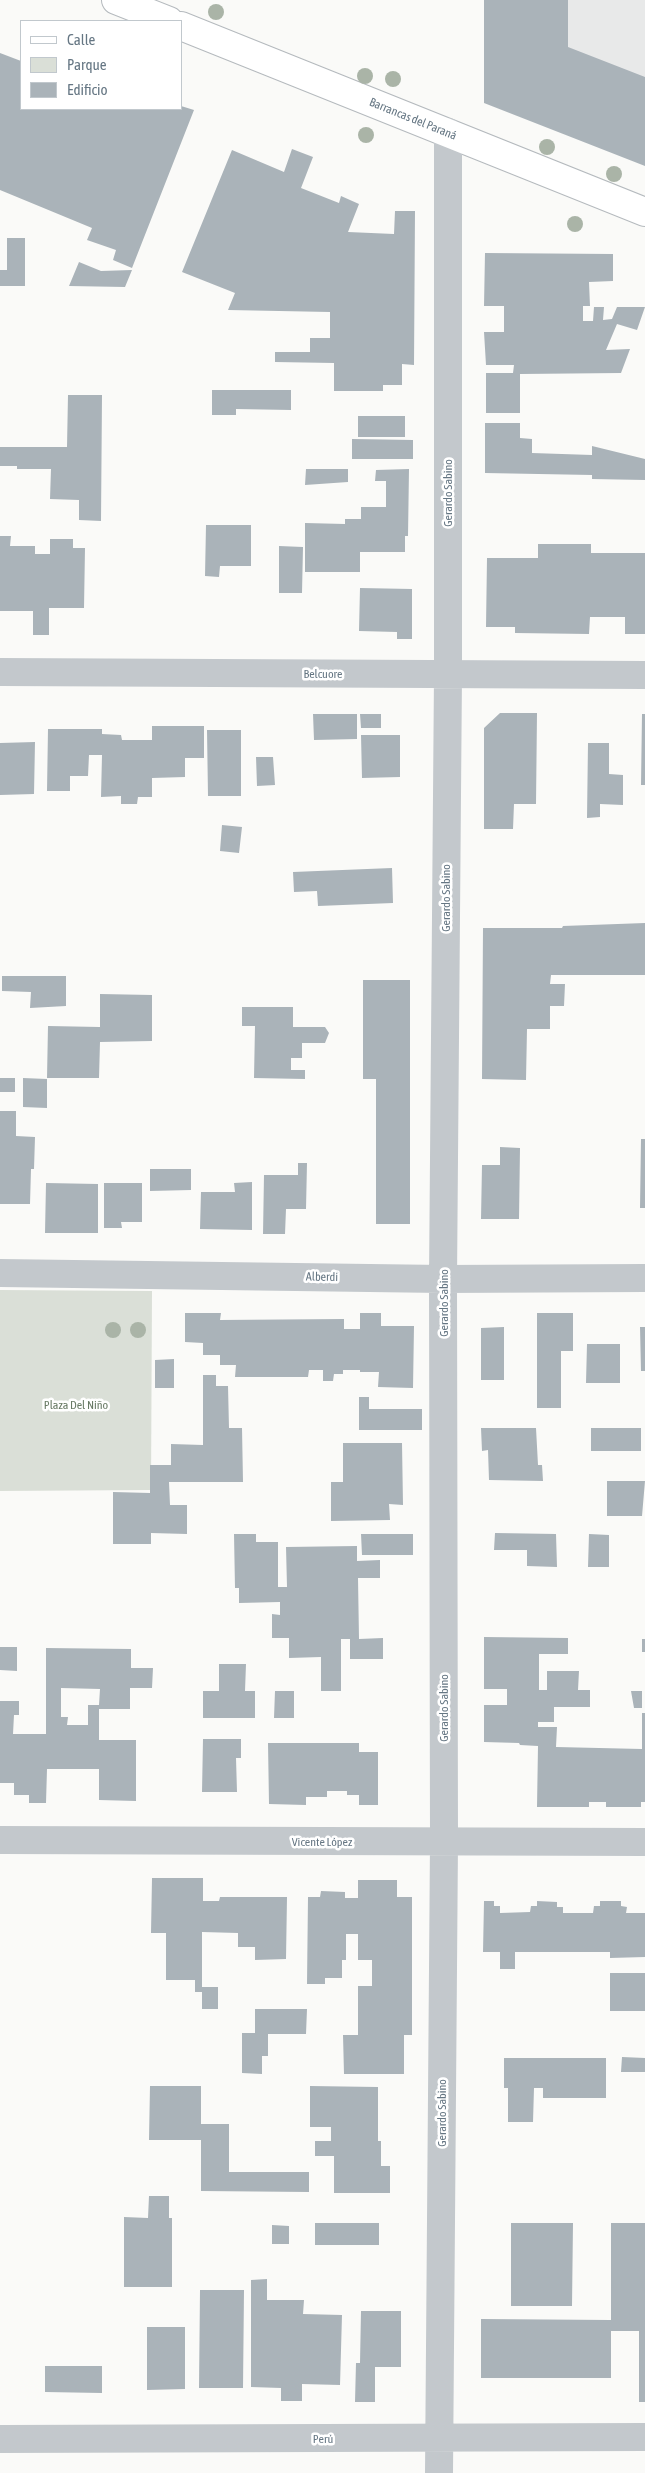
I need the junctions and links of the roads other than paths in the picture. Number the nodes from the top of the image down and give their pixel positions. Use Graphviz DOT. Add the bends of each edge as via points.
graph roads {
  1 [pos="116,0"];
  2 [pos="166,20"];
  3 [pos="182,26"];
  4 [pos="448,132"];
  5 [pos="645,212"];
  6 [pos="0,672"];
  7 [pos="448,674"];
  8 [pos="645,676"];
  9 [pos="0,1273"];
  10 [pos="443,1278"];
  11 [pos="645,1278"];
  12 [pos="0,1840"];
  13 [pos="444,1842"];
  14 [pos="645,1842"];
  15 [pos="645,2437"];
  16 [pos="0,2439"];
  17 [pos="439,2439"];
  18 [pos="439,2473"];
  1 -- 2 [label="main road"];
  3 -- 4 [label="main road, Barrancas del Paraná"];
  4 -- 5 [label="main road, Barrancas del Paraná"];
  4 -- 7 [label="street, Gerardo Sabino"];
  6 -- 7 [label="street, Belcuore"];
  7 -- 8 [label="street, Belcuore"];
  7 -- 10 [label="street, Gerardo Sabino"];
  9 -- 10 [label="street, Alberdi"];
  10 -- 11 [label="street, Alberdi"];
  10 -- 13 [label="street, Gerardo Sabino"];
  12 -- 13 [label="street, Vicente López"];
  13 -- 14 [label="street, Vicente López"];
  13 -- 17 [label="street, Gerardo Sabino"];
  15 -- 17 [label="street, Perú"];
  16 -- 17 [label="street, Perú"];
  17 -- 18 [label="street, Gerardo Sabino"];
}
